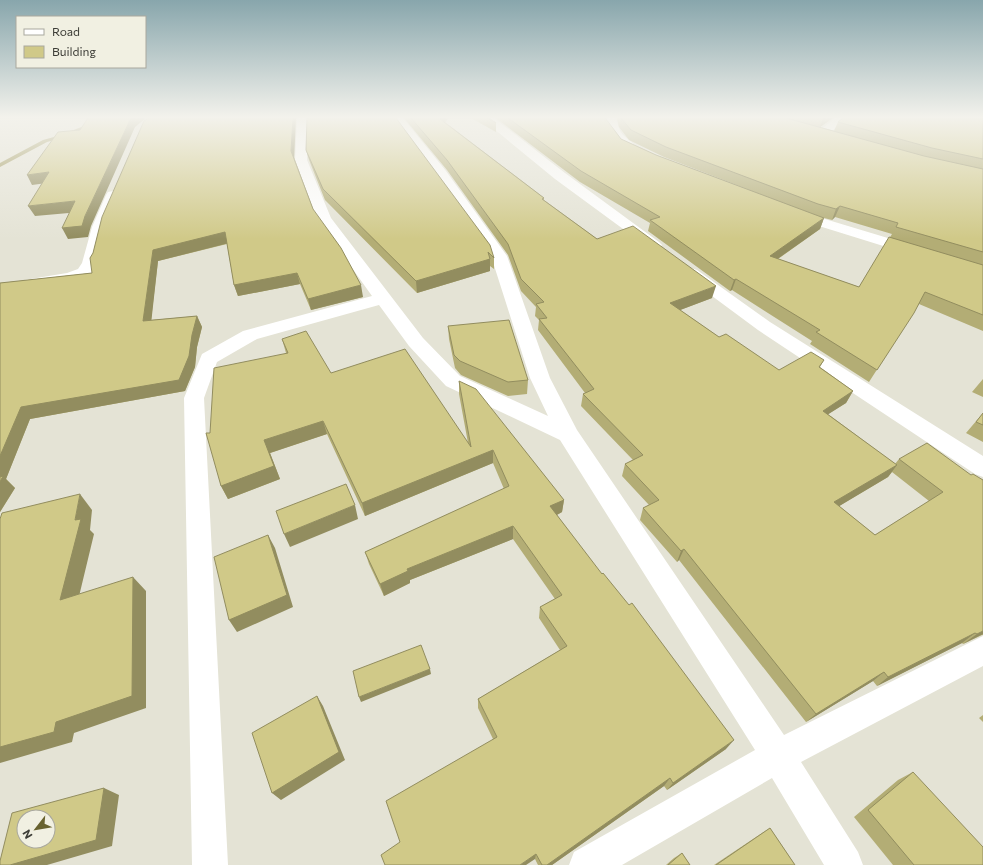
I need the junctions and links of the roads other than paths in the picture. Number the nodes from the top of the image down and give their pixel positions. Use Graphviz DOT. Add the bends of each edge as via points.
graph roads {
  1 [pos="301,158"];
  2 [pos="429,158"];
  3 [pos="538,158"];
  4 [pos="117,185"];
  5 [pos="785,210"];
  6 [pos="930,256"];
  7 [pos="0,290"];
  8 [pos="383,298"];
  9 [pos="568,434"];
  10 [pos="983,468"];
  11 [pos="983,650"];
  12 [pos="778,756"];
  13 [pos="210,865"];
  14 [pos="587,865"];
  15 [pos="845,865"];
  1 -- 8 [label="street" via="324,219"];
  2 -- 9 [label="street" via="500,256 540,378"];
  3 -- 10 [label="street" via="764,326"];
  4 -- 7 [label="street" via="99,227 90,264 84,272 71,277"];
  5 -- 6 [label="street"];
  8 -- 9 [label="street" via="416,342 453,381"];
  8 -- 13 [label="street" via="250,335 209,358 194,398"];
  9 -- 12 [label="street"];
  11 -- 12 [label="street"];
  12 -- 14 [label="street"];
  12 -- 15 [label="street"];
}
